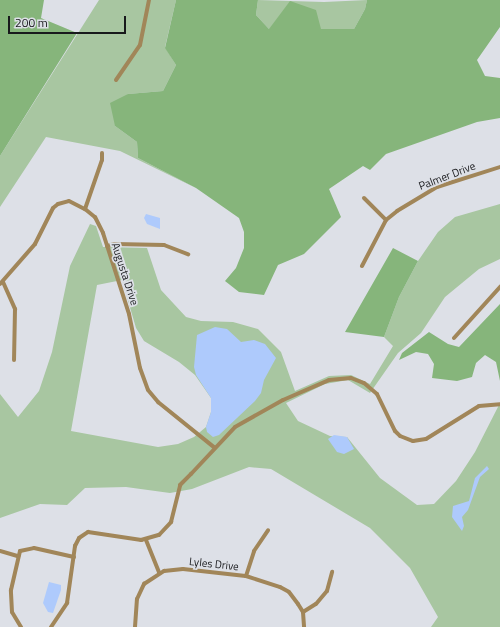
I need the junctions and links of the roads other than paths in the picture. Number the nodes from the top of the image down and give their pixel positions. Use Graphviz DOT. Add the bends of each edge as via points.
graph roads {
  1 [pos="150,0"];
  2 [pos="116,80"];
  3 [pos="102,153"];
  4 [pos="500,167"];
  5 [pos="364,198"];
  6 [pos="85,209"];
  7 [pos="386,220"];
  8 [pos="107,246"];
  9 [pos="188,254"];
  10 [pos="362,266"];
  11 [pos="2,283"];
  12 [pos="500,287"];
  13 [pos="454,338"];
  14 [pos="14,360"];
  15 [pos="500,404"];
  16 [pos="215,448"];
  17 [pos="268,530"];
  18 [pos="146,540"];
  19 [pos="0,551"];
  20 [pos="18,556"];
  21 [pos="74,557"];
  22 [pos="332,572"];
  23 [pos="159,573"];
  24 [pos="246,576"];
  25 [pos="303,612"];
  26 [pos="21,627"];
  27 [pos="51,627"];
  28 [pos="135,627"];
  29 [pos="304,627"];
  1 -- 2 [label="street" via="140,45"];
  3 -- 6 [label="street" via="102,160"];
  4 -- 7 [label="street, Palmer Drive" via="437,187 420,195"];
  5 -- 7 [label="street"];
  6 -- 8 [label="street, Augusta Drive" via="99,222"];
  6 -- 11 [label="street, Augusta Drive" via="69,201 53,208 35,244"];
  7 -- 10 [label="street, Palmer Drive"];
  8 -- 9 [label="street" via="164,245"];
  8 -- 16 [label="street, Augusta Drive" via="129,314 140,368 148,390 158,402"];
  11 -- 14 [label="street" via="15,309"];
  12 -- 13 [label="street"];
  15 -- 16 [label="street" via="479,406 426,439 413,441 395,431 377,394 370,388 351,378 336,378 251,416 235,427"];
  16 -- 18 [label="street" via="180,485 173,518 167,529"];
  17 -- 24 [label="street" via="254,551"];
  18 -- 21 [label="street" via="88,532 77,541"];
  18 -- 23 [label="street"];
  19 -- 20 [label="street"];
  20 -- 21 [label="street" via="23,550 30,548"];
  20 -- 26 [label="street" via="11,587 11,602 12,612"];
  21 -- 27 [label="street" via="67,603"];
  22 -- 25 [label="street" via="326,592 316,604"];
  23 -- 24 [label="street, Lyles Drive" via="183,570"];
  23 -- 28 [label="street" via="149,578 139,592"];
  24 -- 25 [label="street, Lyles Drive" via="289,592"];
  25 -- 29 [label="street"];
}
